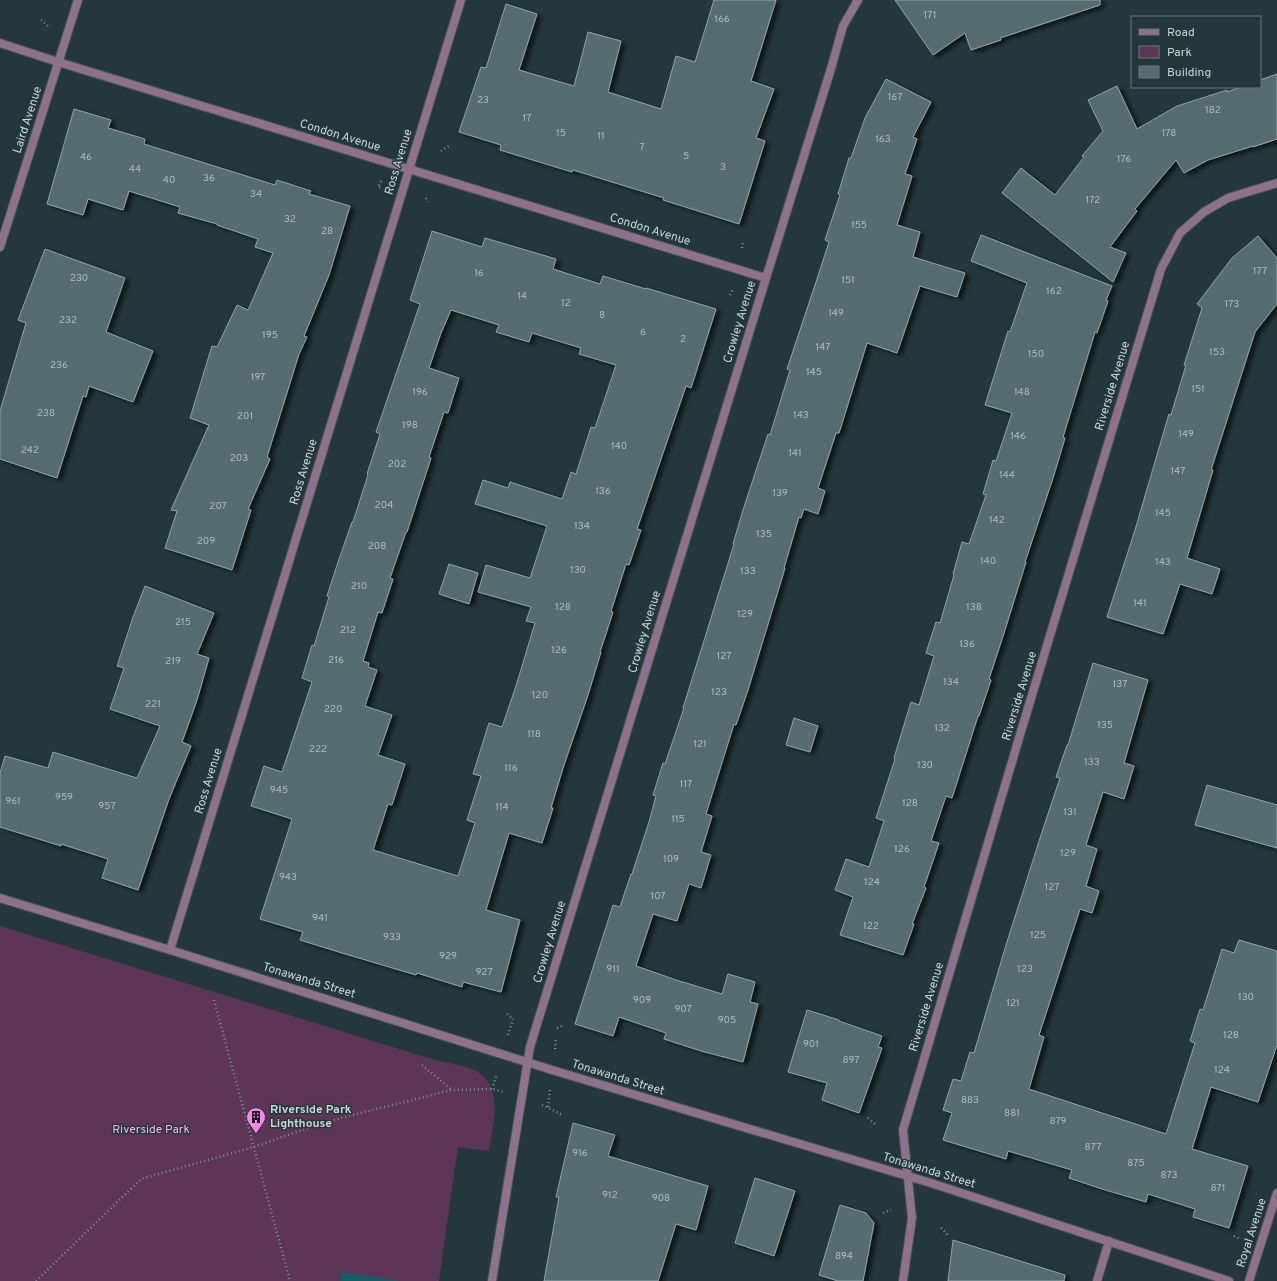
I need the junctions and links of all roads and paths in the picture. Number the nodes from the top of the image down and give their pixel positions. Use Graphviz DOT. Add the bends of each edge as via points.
graph roads {
  1 [pos="78,0"];
  2 [pos="461,0"];
  3 [pos="858,0"];
  4 [pos="41,20"];
  5 [pos="48,26"];
  6 [pos="0,43"];
  7 [pos="58,62"];
  8 [pos="449,146"];
  9 [pos="441,151"];
  10 [pos="409,169"];
  11 [pos="1277,183"];
  12 [pos="426,198"];
  13 [pos="428,202"];
  14 [pos="742,240"];
  15 [pos="0,247"];
  16 [pos="742,248"];
  17 [pos="766,278"];
  18 [pos="733,288"];
  19 [pos="730,295"];
  20 [pos="0,898"];
  21 [pos="170,950"];
  22 [pos="214,1000"];
  23 [pos="507,1014"];
  24 [pos="513,1019"];
  25 [pos="564,1025"];
  26 [pos="557,1028"];
  27 [pos="527,1062"];
  28 [pos="422,1065"];
  29 [pos="492,1089"];
  30 [pos="451,1090"];
  31 [pos="548,1107"];
  32 [pos="563,1115"];
  33 [pos="868,1118"];
  34 [pos="875,1124"];
  35 [pos="254,1147"];
  36 [pos="908,1176"];
  37 [pos="1277,1193"];
  38 [pos="891,1210"];
  39 [pos="883,1213"];
  40 [pos="941,1228"];
  41 [pos="948,1235"];
  42 [pos="1234,1236"];
  43 [pos="1240,1239"];
  44 [pos="1109,1241"];
  45 [pos="36,1281"];
  46 [pos="290,1281"];
  47 [pos="492,1281"];
  48 [pos="903,1281"];
  49 [pos="1097,1281"];
  50 [pos="1229,1281"];
  51 [pos="1249,1281"];
  1 -- 7 [label="street, Laird Avenue"];
  2 -- 10 [label="street, Ross Avenue"];
  3 -- 17 [label="street, Crowley Avenue" via="843,26"];
  4 -- 5 [label="path"];
  6 -- 7 [label="street, Condon Avenue"];
  7 -- 10 [label="street, Condon Avenue"];
  7 -- 15 [label="street, Laird Avenue"];
  8 -- 9 [label="path"];
  10 -- 17 [label="street, Condon Avenue"];
  10 -- 21 [label="street, Ross Avenue"];
  11 -- 36 [label="street, Riverside Avenue" via="1228,198 1204,212 1180,233 1161,269 903,1130"];
  12 -- 13 [label="path"];
  14 -- 16 [label="path"];
  17 -- 27 [label="street, Crowley Avenue"];
  18 -- 19 [label="path"];
  20 -- 21 [label="street, Tonawanda Street"];
  21 -- 27 [label="street, Tonawanda Street"];
  22 -- 35 [label="path"];
  23 -- 24 [label="path"];
  25 -- 26 [label="path"];
  27 -- 36 [label="street, Tonawanda Street"];
  27 -- 47 [label="street, Crowley Avenue"];
  28 -- 30 [label="path"];
  29 -- 30 [label="path"];
  30 -- 35 [label="path" via="322,1123"];
  31 -- 32 [label="path"];
  33 -- 34 [label="path"];
  35 -- 45 [label="path" via="141,1179"];
  35 -- 46 [label="path"];
  36 -- 44 [label="street, Tonawanda Street"];
  36 -- 48 [label="street, Riverside Avenue" via="912,1218"];
  37 -- 51 [label="street, Royal Avenue"];
  38 -- 39 [label="path"];
  40 -- 41 [label="path"];
  42 -- 43 [label="path"];
  44 -- 49 [label="street"];
  44 -- 50 [label="street, Tonawanda Street"];
}
